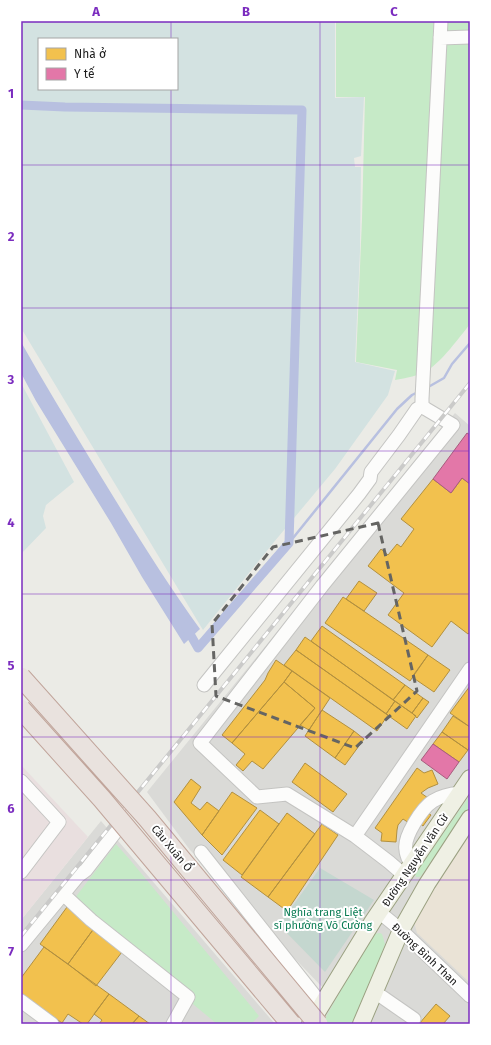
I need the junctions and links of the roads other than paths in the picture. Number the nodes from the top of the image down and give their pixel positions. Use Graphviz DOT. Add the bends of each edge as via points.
graph roads {
  1 [pos="441,21"];
  2 [pos="470,37"];
  3 [pos="440,38"];
  4 [pos="422,406"];
  5 [pos="470,669"];
  6 [pos="21,677"];
  7 [pos="204,686"];
  8 [pos="21,709"];
  9 [pos="470,778"];
  10 [pos="21,781"];
  11 [pos="467,828"];
  12 [pos="117,830"];
  13 [pos="355,836"];
  14 [pos="201,852"];
  15 [pos="408,870"];
  16 [pos="21,872"];
  17 [pos="425,888"];
  18 [pos="63,894"];
  19 [pos="379,912"];
  20 [pos="401,930"];
  21 [pos="21,945"];
  22 [pos="375,992"];
  23 [pos="470,996"];
  24 [pos="21,1001"];
  25 [pos="322,1005"];
  26 [pos="414,1019"];
  27 [pos="52,1024"];
  28 [pos="173,1024"];
  29 [pos="291,1024"];
  30 [pos="310,1024"];
  31 [pos="318,1024"];
  32 [pos="361,1024"];
  1 -- 3 [label="street"];
  2 -- 3 [label="street"];
  3 -- 4 [label="street"];
  4 -- 7 [label="street" via="417,409 371,472 370,479 359,494"];
  4 -- 13 [label="street" via="454,425 322,586 200,743 257,797 287,794"];
  5 -- 13 [label="street"];
  6 -- 31 [label="highway, Cầu Xuân Ổ, bridge" via="147,818"];
  8 -- 29 [label="highway, Cầu Xuân Ổ, bridge" via="107,805"];
  9 -- 15 [label="main road, Đường Nguyễn Văn Cừ"];
  10 -- 16 [label="street" via="59,822"];
  11 -- 17 [label="main road, Đường Nguyễn Văn Cừ"];
  12 -- 18 [label="street" via="86,870"];
  13 -- 15 [label="street" via="389,862"];
  14 -- 25 [label="street"];
  15 -- 17 [label="main road"];
  15 -- 19 [label="main road, Đường Nguyễn Văn Cừ"];
  17 -- 20 [label="main road, Đường Nguyễn Văn Cừ"];
  18 -- 21 [label="street"];
  18 -- 28 [label="street" via="188,997"];
  19 -- 20 [label="street, Đường Bình Than"];
  19 -- 25 [label="main road, Đường Nguyễn Văn Cừ"];
  20 -- 22 [label="main road, Đường Nguyễn Văn Cừ"];
  20 -- 23 [label="street, Đường Bình Than"];
  22 -- 26 [label="street"];
  22 -- 32 [label="main road, Đường Nguyễn Văn Cừ"];
  24 -- 27 [label="street"];
  25 -- 30 [label="main road, Đường Nguyễn Văn Cừ"];
}
